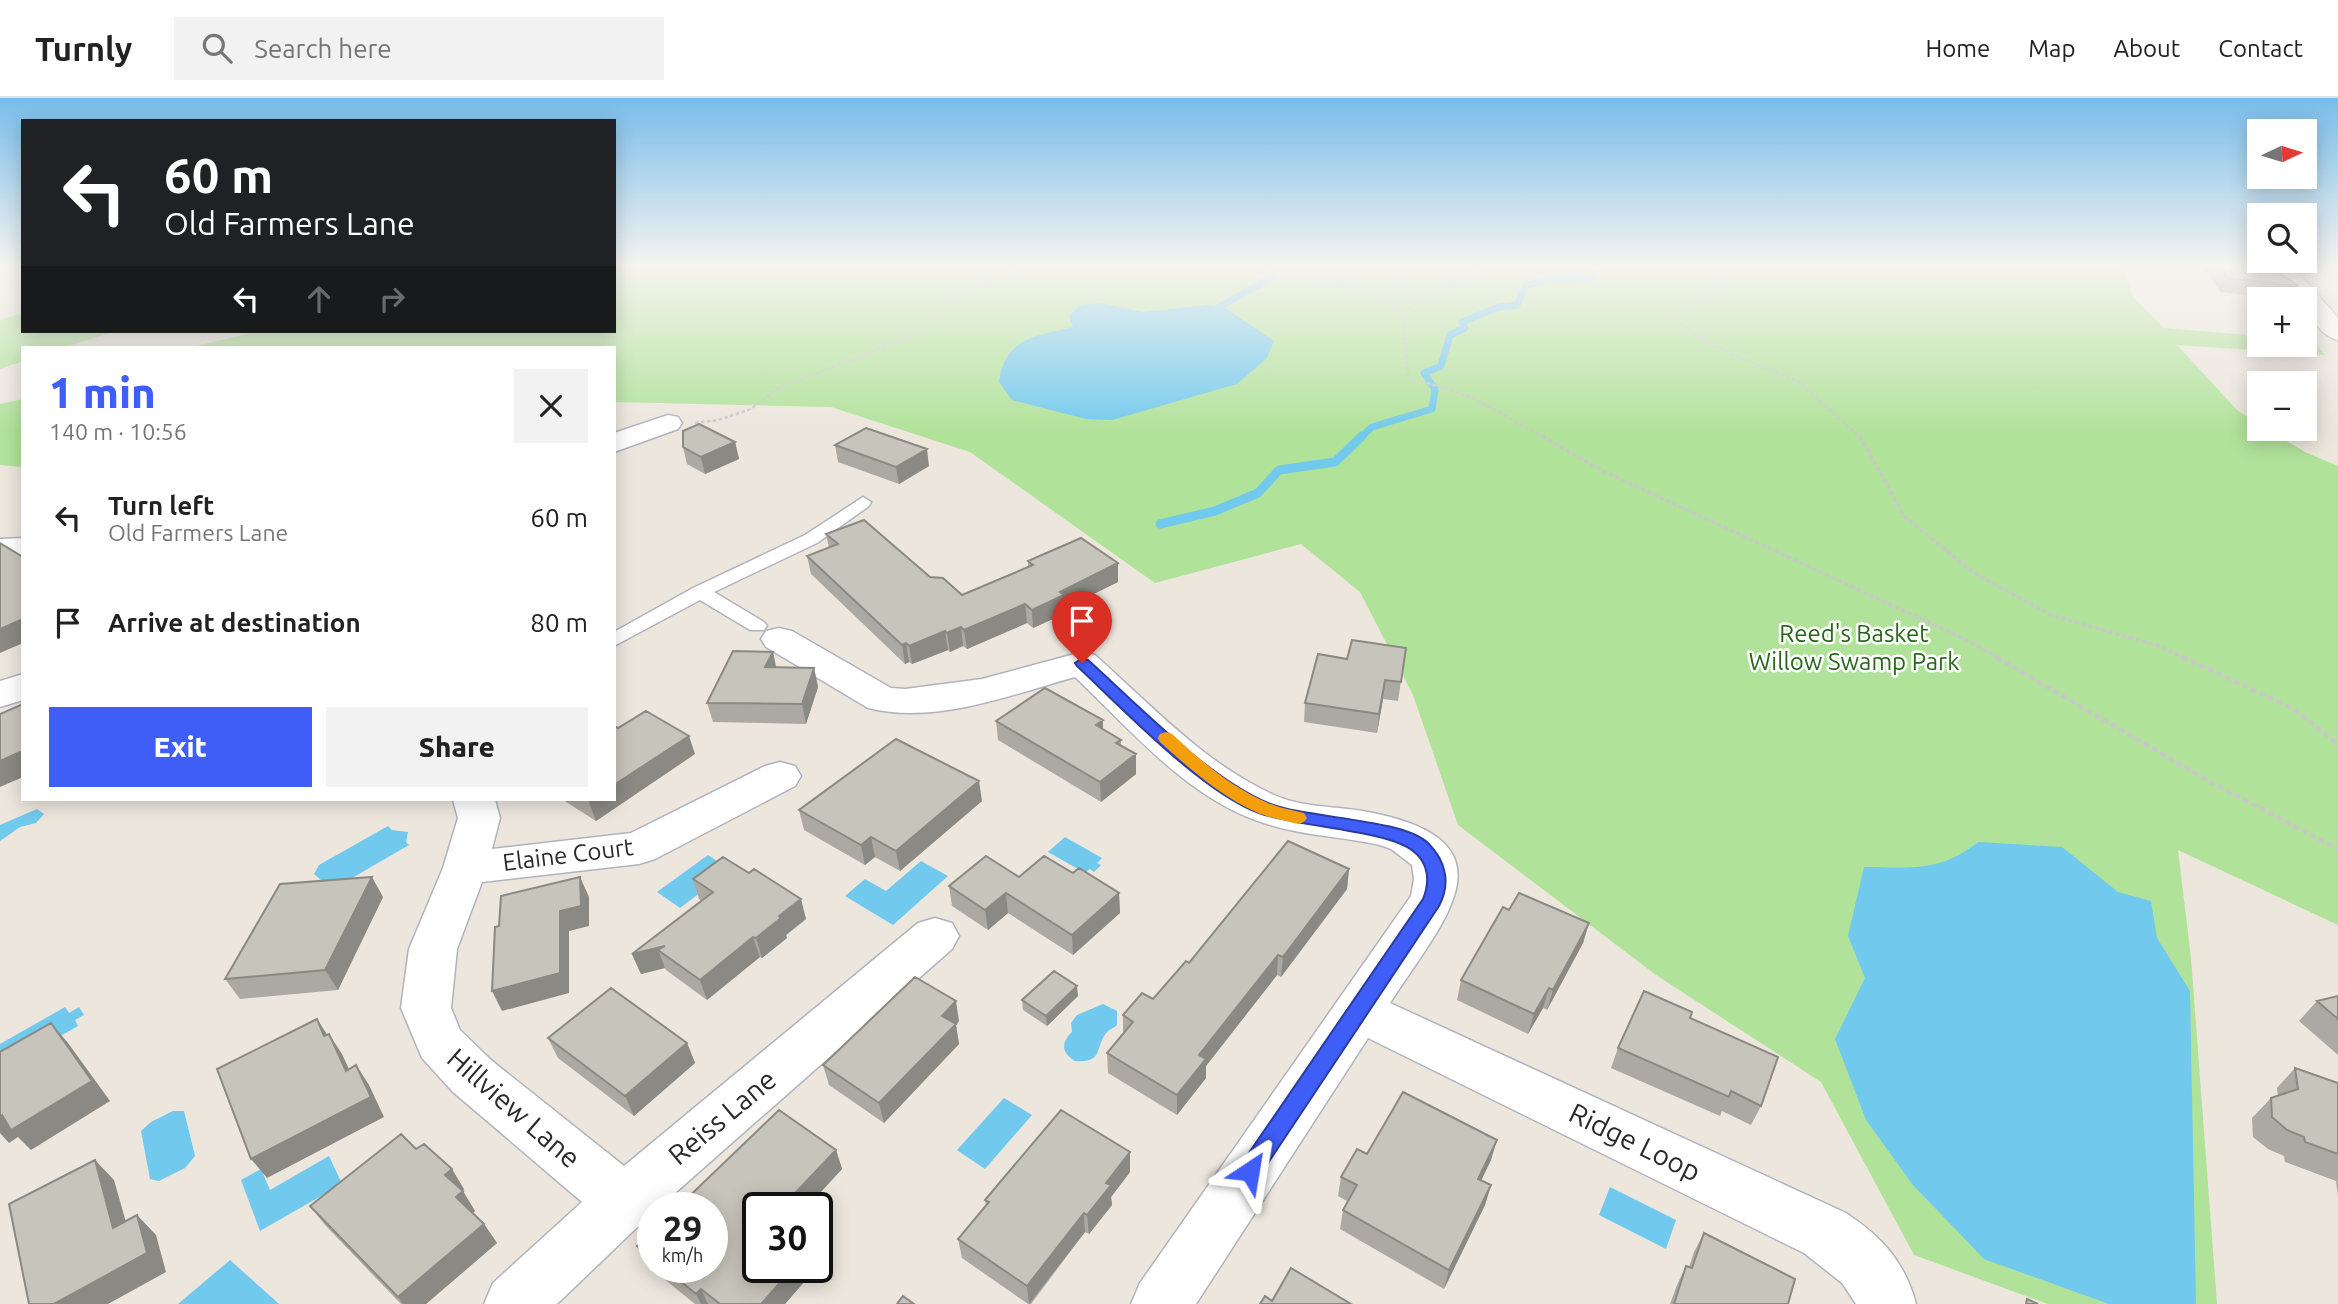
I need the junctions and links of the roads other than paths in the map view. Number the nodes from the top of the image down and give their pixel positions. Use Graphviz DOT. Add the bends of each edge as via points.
graph roads {
  1 [pos="663,425"];
  2 [pos="616,442"];
  3 [pos="863,502"];
  4 [pos="21,548"];
  5 [pos="0,549"];
  6 [pos="700,592"];
  7 [pos="768,632"];
  8 [pos="616,639"];
  9 [pos="21,687"];
  10 [pos="0,695"];
  11 [pos="780,776"];
  12 [pos="474,801"];
  13 [pos="465,868"];
  14 [pos="935,936"];
  15 [pos="1357,1010"];
  16 [pos="624,1200"];
  17 [pos="514,1304"];
  18 [pos="1161,1304"];
  19 [pos="1886,1304"];
  1 -- 2 [label="street"];
  3 -- 6 [label="lane" via="811,539"];
  4 -- 5 [label="street"];
  6 -- 7 [label="lane"];
  6 -- 8 [label="lane"];
  7 -- 15 [label="street" via="882,699 900,702 946,697 1082,663 1193,762 1238,795 1263,808 1380,831 1420,846 1436,865 1437,888"];
  9 -- 10 [label="street"];
  11 -- 13 [label="street, Elaine Court" via="639,848"];
  12 -- 13 [label="street, Hillview Lane" via="479,818"];
  13 -- 16 [label="street, Hillview Lane" via="433,949 426,1008 440,1043 472,1076"];
  14 -- 16 [label="street, Reiss Lane"];
  15 -- 18 [label="street"];
  15 -- 19 [label="street, Ridge Loop" via="1825,1233 1854,1252 1874,1275"];
  16 -- 17 [label="street, Reiss Lane"];
}
